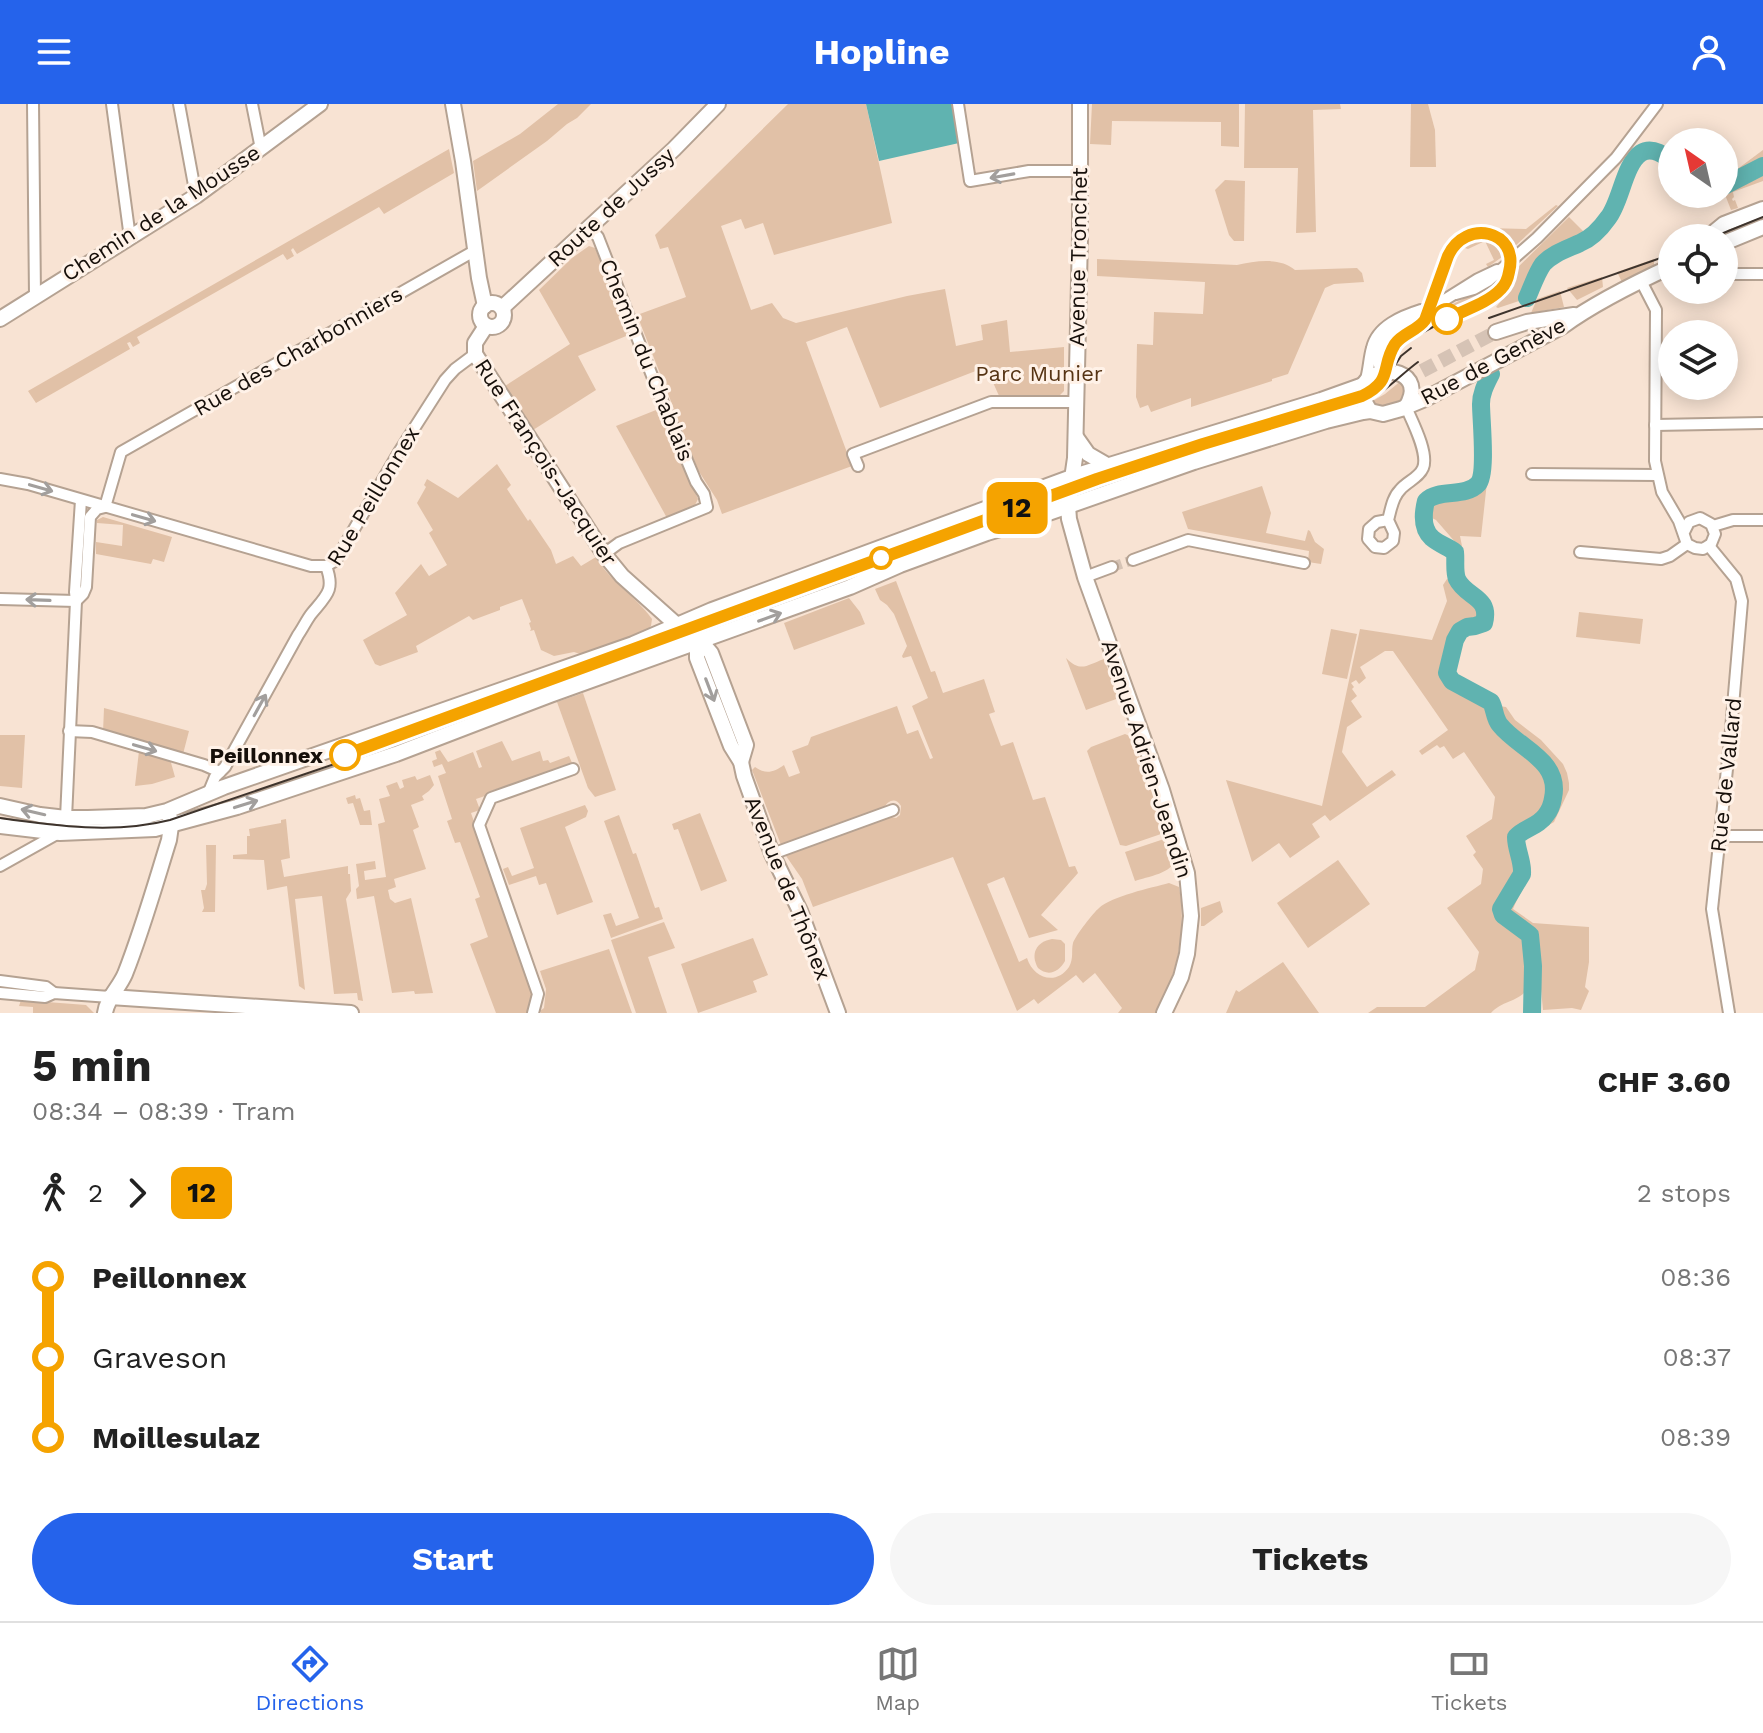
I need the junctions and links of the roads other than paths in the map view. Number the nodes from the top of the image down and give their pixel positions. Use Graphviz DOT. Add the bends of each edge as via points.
graph roads {
  1 [pos="33,104"];
  2 [pos="112,104"];
  3 [pos="179,104"];
  4 [pos="252,104"];
  5 [pos="320,104"];
  6 [pos="453,104"];
  7 [pos="718,104"];
  8 [pos="958,104"];
  9 [pos="1080,104"];
  10 [pos="1657,104"];
  11 [pos="261,149"];
  12 [pos="1079,171"];
  13 [pos="196,196"];
  14 [pos="1763,209"];
  15 [pos="1724,224"];
  16 [pos="589,227"];
  17 [pos="1763,227"];
  18 [pos="1738,237"];
  19 [pos="130,238"];
  20 [pos="476,250"];
  21 [pos="1658,272"];
  22 [pos="1738,274"];
  23 [pos="1763,274"];
  24 [pos="1641,281"];
  25 [pos="35,296"];
  26 [pos="485,306"];
  27 [pos="1430,307"];
  28 [pos="502,308"];
  29 [pos="1579,314"];
  30 [pos="0,319"];
  31 [pos="1522,323"];
  32 [pos="486,326"];
  33 [pos="1496,332"];
  34 [pos="1535,340"];
  35 [pos="475,354"];
  36 [pos="1421,371"];
  37 [pos="1383,373"];
  38 [pos="1406,378"];
  39 [pos="1365,382"];
  40 [pos="1076,402"];
  41 [pos="1406,407"];
  42 [pos="1370,411"];
  43 [pos="1763,423"];
  44 [pos="1655,425"];
  45 [pos="1076,437"];
  46 [pos="1107,465"];
  47 [pos="858,466"];
  48 [pos="1532,474"];
  49 [pos="1657,475"];
  50 [pos="1073,477"];
  51 [pos="0,479"];
  52 [pos="81,500"];
  53 [pos="1068,506"];
  54 [pos="105,507"];
  55 [pos="1388,520"];
  56 [pos="1763,520"];
  57 [pos="1713,526"];
  58 [pos="1686,538"];
  59 [pos="1709,546"];
  60 [pos="1580,552"];
  61 [pos="604,554"];
  62 [pos="1133,560"];
  63 [pos="1304,563"];
  64 [pos="326,566"];
  65 [pos="1112,567"];
  66 [pos="1085,577"];
  67 [pos="0,599"];
  68 [pos="76,601"];
  69 [pos="676,625"];
  70 [pos="697,643"];
  71 [pos="69,731"];
  72 [pos="573,769"];
  73 [pos="220,772"];
  74 [pos="208,794"];
  75 [pos="0,806"];
  76 [pos="893,810"];
  77 [pos="66,818"];
  78 [pos="169,818"];
  79 [pos="0,826"];
  80 [pos="24,829"];
  81 [pos="60,833"];
  82 [pos="1720,836"];
  83 [pos="1763,836"];
  84 [pos="28,849"];
  85 [pos="772,854"];
  86 [pos="0,866"];
  87 [pos="0,981"];
  88 [pos="0,993"];
  89 [pos="54,993"];
  90 [pos="110,997"];
  91 [pos="306,1012"];
  92 [pos="105,1013"];
  93 [pos="351,1013"];
  94 [pos="533,1013"];
  95 [pos="838,1013"];
  96 [pos="1164,1013"];
  97 [pos="1729,1013"];
  1 -- 25 [label="street"];
  2 -- 19 [label="street"];
  3 -- 13 [label="street"];
  4 -- 11 [label="street"];
  5 -- 11 [label="main road, Chemin de la Mousse"];
  6 -- 20 [label="main road"];
  7 -- 16 [label="main road, Route de Jussy"];
  12 -- 8 [label="street, one-way" via="1029,171 970,181"];
  9 -- 12 [label="main road, Avenue Tronchet"];
  10 -- 27 [label="street" via="1602,173 1537,238 1504,267"];
  11 -- 13 [label="main road, Chemin de la Mousse"];
  12 -- 40 [label="main road, Avenue Tronchet"];
  13 -- 19 [label="main road, Chemin de la Mousse"];
  14 -- 15 [label="main road"];
  16 -- 28 [label="main road, Route de Jussy"];
  16 -- 61 [label="street, Chemin du Chablais" via="598,237 707,507"];
  17 -- 18 [label="main road"];
  19 -- 25 [label="main road, Chemin de la Mousse"];
  20 -- 26 [label="main road"];
  20 -- 54 [label="street, Rue des Charbonniers" via="121,452"];
  21 -- 24 [label="main road, Rue de Genève"];
  22 -- 23 [label="street"];
  24 -- 29 [label="main road, Rue de Genève"];
  24 -- 44 [label="street" via="1656,310"];
  25 -- 30 [label="main road, Chemin de la Mousse"];
  26 -- 28 [label="main road" via="494,303"];
  26 -- 32 [label="main road" via="480,319"];
  27 -- 37 [label="street" via="1380,345"];
  27 -- 39 [label="street" via="1379,333"];
  28 -- 32 [label="main road" via="499,325"];
  29 -- 31 [label="main road, Rue de Genève"];
  29 -- 34 [label="main road, Rue de Genève"];
  31 -- 33 [label="main road, Rue de Genève"];
  31 -- 34 [label="main road"];
  32 -- 35 [label="main road, Rue François-Jacquier" via="475,343"];
  34 -- 41 [label="main road, Rue de Genève"];
  35 -- 61 [label="main road, Rue François-Jacquier"];
  35 -- 64 [label="street, Rue Peillonnex" via="445,380 339,555"];
  36 -- 38 [label="main road, Rue de Genève"];
  37 -- 38 [label="main road, Rue de Genève"];
  37 -- 39 [label="main road, Rue de Genève"];
  38 -- 41 [label="main road, Rue de Genève" via="1412,394"];
  39 -- 42 [label="main road" via="1363,399"];
  39 -- 46 [label="main road, Rue de Genève"];
  40 -- 45 [label="main road, Avenue Tronchet"];
  40 -- 47 [label="street" via="991,402 853,454"];
  41 -- 42 [label="main road, Rue de Genève" via="1383,414"];
  41 -- 55 [label="street, Rue de Genève" via="1424,464 1395,496"];
  42 -- 53 [label="main road, Rue de Genève"];
  43 -- 44 [label="street"];
  44 -- 49 [label="street"];
  45 -- 46 [label="main road" via="1088,454"];
  45 -- 50 [label="main road, Avenue Tronchet"];
  46 -- 50 [label="main road, Rue de Genève"];
  48 -- 49 [label="street"];
  49 -- 58 [label="street"];
  50 -- 53 [label="main road, Avenue Tronchet"];
  50 -- 69 [label="main road, Rue de Genève"];
  51 -- 52 [label="street, one-way"];
  52 -- 54 [label="street"];
  52 -- 68 [label="street"];
  53 -- 66 [label="main road, Avenue Adrien-Jeandin"];
  70 -- 53 [label="main road, Rue de Genève, one-way"];
  54 -- 64 [label="street, one-way"];
  54 -- 68 [label="street" via="90,517 86,587"];
  56 -- 57 [label="street"];
  57 -- 58 [label="street" via="1697,518 1689,522"];
  57 -- 59 [label="street"];
  58 -- 59 [label="street" via="1699,549"];
  58 -- 60 [label="street" via="1661,559"];
  59 -- 82 [label="street, Rue de Vallard" via="1736,579 1742,601"];
  61 -- 69 [label="main road, Rue François-Jacquier"];
  62 -- 63 [label="street" via="1188,540"];
  73 -- 64 [label="street, Rue Peillonnex, one-way" via="311,614 324,601 330,582"];
  65 -- 66 [label="street"];
  66 -- 96 [label="main road, Avenue Adrien-Jeandin" via="1187,873 1187,954"];
  68 -- 67 [label="street, one-way"];
  68 -- 71 [label="street"];
  69 -- 70 [label="main road, Rue François-Jacquier"];
  69 -- 74 [label="main road, Rue de Genève"];
  78 -- 70 [label="main road, Rue de Genève, one-way" via="300,787"];
  70 -- 85 [label="main road, Avenue de Thônex" via="697,658"];
  71 -- 73 [label="street, one-way" via="92,732"];
  71 -- 77 [label="street"];
  72 -- 94 [label="street" via="491,798 479,825 538,994"];
  73 -- 74 [label="street, Rue Peillonnex"];
  74 -- 78 [label="main road, Rue de Genève"];
  77 -- 75 [label="main road, Rue de Genève, one-way"];
  76 -- 85 [label="street"];
  77 -- 78 [label="main road, Rue de Genève"];
  78 -- 81 [label="main road, Rue de Genève" via="155,829"];
  78 -- 90 [label="main road" via="165,855 125,974"];
  79 -- 80 [label="main road, Rue de Genève"];
  80 -- 81 [label="main road, Rue de Genève"];
  80 -- 84 [label="street"];
  81 -- 84 [label="street"];
  82 -- 83 [label="street"];
  82 -- 97 [label="street, Rue de Vallard" via="1712,909"];
  84 -- 86 [label="street"];
  85 -- 95 [label="main road, Avenue de Thônex"];
  87 -- 89 [label="street" via="46,987"];
  88 -- 89 [label="street"];
  89 -- 90 [label="street"];
  90 -- 91 [label="main road"];
  90 -- 92 [label="main road"];
  91 -- 93 [label="main road"];
}
